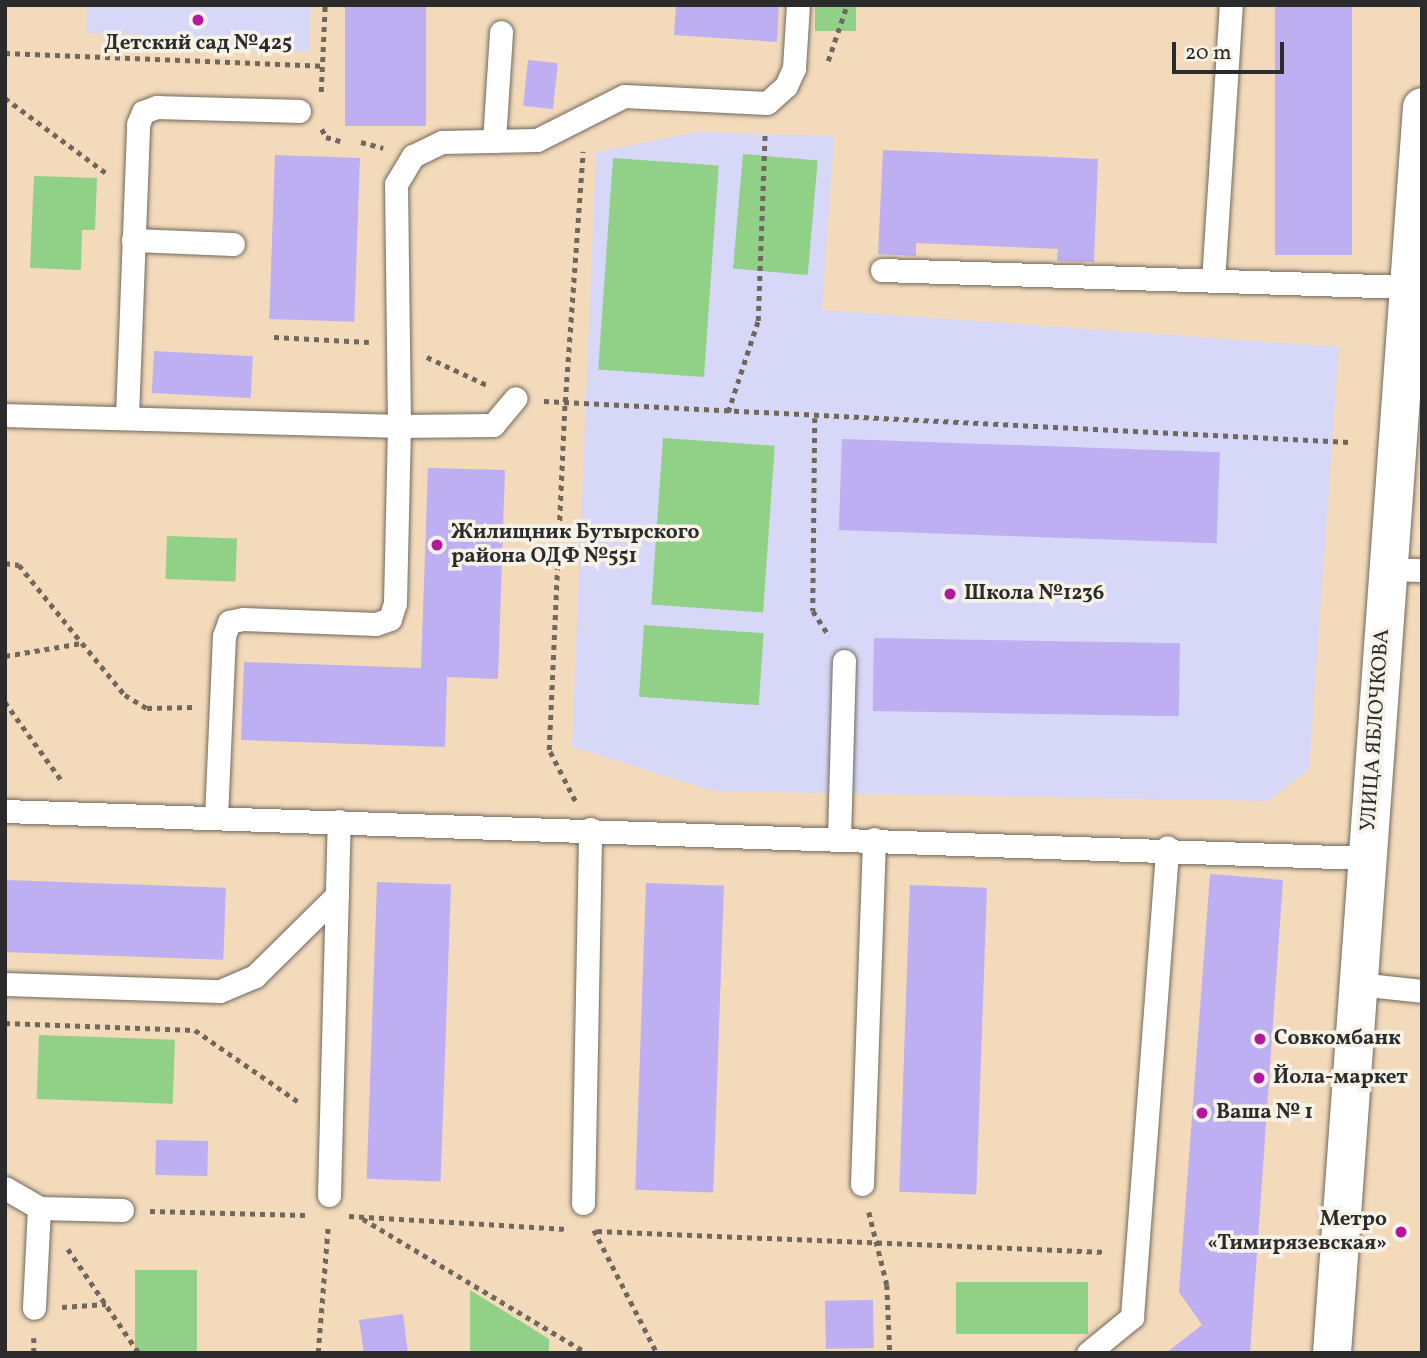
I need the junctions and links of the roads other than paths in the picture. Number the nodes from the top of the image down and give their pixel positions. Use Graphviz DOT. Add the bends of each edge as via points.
graph roads {
  1 [pos="798,5"];
  2 [pos="1231,5"];
  3 [pos="501,32"];
  4 [pos="1422,107"];
  5 [pos="299,111"];
  6 [pos="494,141"];
  7 [pos="133,240"];
  8 [pos="233,244"];
  9 [pos="882,270"];
  10 [pos="1213,281"];
  11 [pos="1409,287"];
  12 [pos="516,398"];
  13 [pos="5,415"];
  14 [pos="127,416"];
  15 [pos="399,426"];
  16 [pos="1404,569"];
  17 [pos="844,661"];
  18 [pos="5,811"];
  19 [pos="216,817"];
  20 [pos="339,821"];
  21 [pos="590,830"];
  22 [pos="839,838"];
  23 [pos="874,839"];
  24 [pos="1167,847"];
  25 [pos="1367,858"];
  26 [pos="337,895"];
  27 [pos="5,984"];
  28 [pos="1358,984"];
  29 [pos="1422,991"];
  30 [pos="862,1184"];
  31 [pos="5,1188"];
  32 [pos="583,1203"];
  33 [pos="329,1205"];
  34 [pos="39,1208"];
  35 [pos="122,1210"];
  36 [pos="34,1308"];
  37 [pos="1088,1353"];
  38 [pos="1332,1353"];
  1 -- 6 [label="lane" via="794,68 786,86 767,103 624,96 537,140"];
  2 -- 10 [label="lane"];
  3 -- 6 [label="lane"];
  4 -- 11 [label="street, УЛИЦА ЯБЛОЧКОВА"];
  5 -- 7 [label="lane" via="157,107 143,112 138,124"];
  6 -- 15 [label="lane" via="442,142 413,156 396,184"];
  7 -- 8 [label="lane"];
  7 -- 14 [label="lane"];
  9 -- 10 [label="lane"];
  10 -- 11 [label="lane"];
  11 -- 16 [label="street, УЛИЦА ЯБЛОЧКОВА"];
  12 -- 15 [label="lane" via="493,425"];
  13 -- 14 [label="lane"];
  14 -- 15 [label="lane"];
  15 -- 19 [label="lane" via="395,603 390,619 376,624 229,622 224,636"];
  16 -- 25 [label="street, УЛИЦА ЯБЛОЧКОВА"];
  17 -- 22 [label="lane"];
  18 -- 19 [label="lane"];
  19 -- 20 [label="lane"];
  20 -- 21 [label="lane"];
  20 -- 26 [label="lane"];
  21 -- 22 [label="lane"];
  21 -- 32 [label="lane"];
  22 -- 23 [label="lane"];
  23 -- 24 [label="lane"];
  23 -- 30 [label="lane"];
  24 -- 25 [label="lane"];
  24 -- 37 [label="lane" via="1132,1317"];
  25 -- 28 [label="street, УЛИЦА ЯБЛОЧКОВА"];
  26 -- 27 [label="lane" via="255,976 220,991"];
  26 -- 33 [label="lane"];
  28 -- 29 [label="lane"];
  28 -- 38 [label="street, УЛИЦА ЯБЛОЧКОВА"];
  31 -- 34 [label="lane"];
  34 -- 35 [label="lane"];
  34 -- 36 [label="lane"];
}
